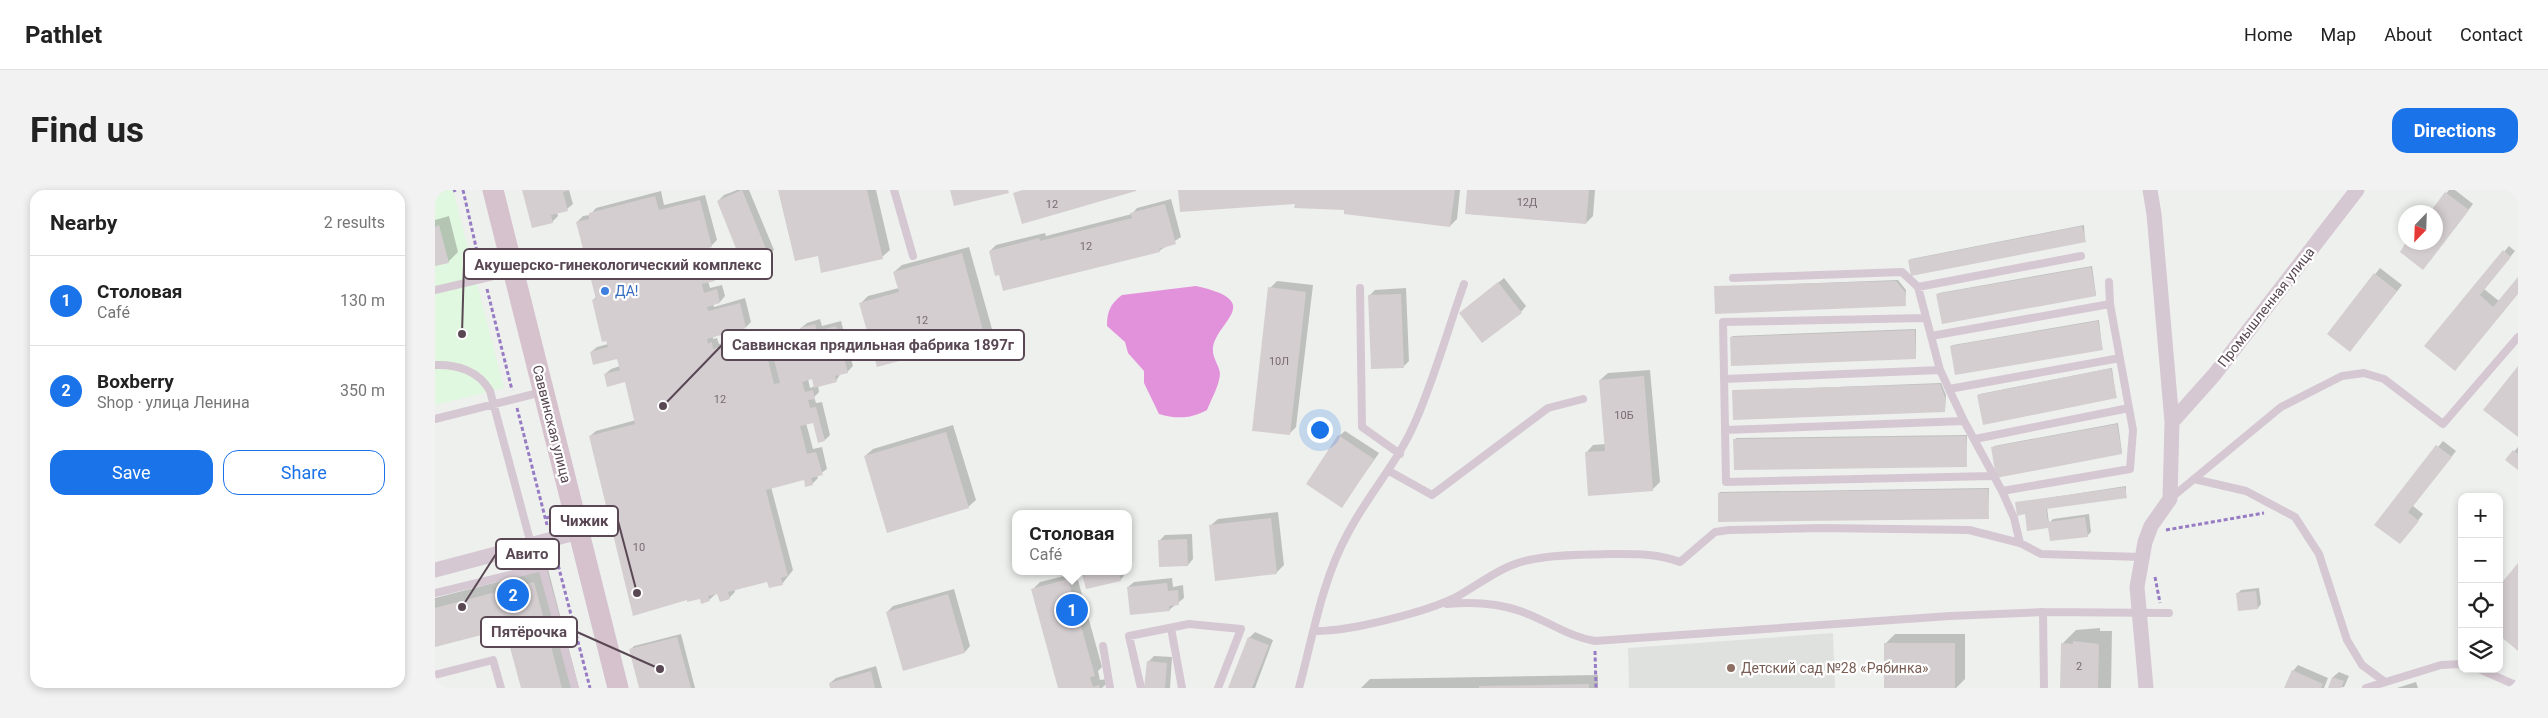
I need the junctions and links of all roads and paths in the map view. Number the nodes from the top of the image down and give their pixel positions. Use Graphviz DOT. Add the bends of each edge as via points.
graph roads {
  1 [pos="463,190"];
  2 [pos="493,190"];
  3 [pos="894,190"];
  4 [pos="2149,190"];
  5 [pos="2357,190"];
  6 [pos="913,256"];
  7 [pos="2081,256"];
  8 [pos="514,271"];
  9 [pos="484,278"];
  10 [pos="1733,278"];
  11 [pos="2109,282"];
  12 [pos="1464,284"];
  13 [pos="1918,287"];
  14 [pos="1360,288"];
  15 [pos="435,290"];
  16 [pos="2110,304"];
  17 [pos="1926,318"];
  18 [pos="1931,336"];
  19 [pos="2518,337"];
  20 [pos="2120,358"];
  21 [pos="435,365"];
  22 [pos="1940,370"];
  23 [pos="1724,379"];
  24 [pos="1949,389"];
  25 [pos="544,391"];
  26 [pos="1583,398"];
  27 [pos="515,399"];
  28 [pos="494,404"];
  29 [pos="2129,408"];
  30 [pos="435,420"];
  31 [pos="1964,422"];
  32 [pos="2172,422"];
  33 [pos="1725,430"];
  34 [pos="1975,439"];
  35 [pos="1400,454"];
  36 [pos="1389,470"];
  37 [pos="1992,476"];
  38 [pos="2194,479"];
  39 [pos="2001,491"];
  40 [pos="2171,499"];
  41 [pos="2281,510"];
  42 [pos="2157,531"];
  43 [pos="579,532"];
  44 [pos="551,539"];
  45 [pos="2020,543"];
  46 [pos="531,544"];
  47 [pos="2141,557"];
  48 [pos="435,570"];
  49 [pos="2155,574"];
  50 [pos="435,594"];
  51 [pos="1442,604"];
  52 [pos="2043,612"];
  53 [pos="2166,613"];
  54 [pos="2139,614"];
  55 [pos="1171,628"];
  56 [pos="1314,631"];
  57 [pos="1595,641"];
  58 [pos="1103,646"];
  59 [pos="2458,664"];
  60 [pos="2488,673"];
  61 [pos="435,675"];
  62 [pos="2385,682"];
  63 [pos="2518,686"];
  64 [pos="501,688"];
  65 [pos="575,688"];
  66 [pos="589,688"];
  67 [pos="618,688"];
  68 [pos="1110,688"];
  69 [pos="1141,688"];
  70 [pos="1182,688"];
  71 [pos="1218,688"];
  72 [pos="1299,688"];
  73 [pos="1596,688"];
  74 [pos="2044,688"];
  75 [pos="2146,688"];
  76 [pos="2366,688"];
  1 -- 9 [label="path"];
  2 -- 8 [label="main road, Саввинская улица"];
  3 -- 6 [label="lane"];
  4 -- 32 [label="street" via="2154,214"];
  5 -- 32 [label="street, Промышленная улица" via="2332,213 2214,375"];
  7 -- 13 [label="lane"];
  8 -- 9 [label="lane"];
  8 -- 25 [label="main road, Саввинская улица"];
  9 -- 15 [label="lane"];
  9 -- 27 [label="path"];
  10 -- 13 [label="lane" via="1902,272"];
  11 -- 16 [label="lane"];
  12 -- 35 [label="lane" via="1416,420"];
  13 -- 17 [label="lane"];
  14 -- 35 [label="lane" via="1362,427"];
  16 -- 18 [label="lane"];
  16 -- 20 [label="lane"];
  17 -- 18 [label="lane"];
  17 -- 23 [label="lane" via="1723,322"];
  18 -- 22 [label="lane"];
  19 -- 38 [label="lane" via="2443,424 2384,380 2364,373 2342,376 2281,407"];
  20 -- 24 [label="lane"];
  20 -- 29 [label="lane"];
  21 -- 28 [label="lane" via="455,366 476,375 487,384"];
  22 -- 23 [label="lane"];
  22 -- 24 [label="lane"];
  23 -- 33 [label="lane"];
  24 -- 31 [label="lane"];
  25 -- 27 [label="lane"];
  25 -- 43 [label="main road, Саввинская улица"];
  26 -- 36 [label="lane" via="1547,408 1432,494"];
  27 -- 28 [label="lane"];
  27 -- 44 [label="path"];
  28 -- 30 [label="lane"];
  28 -- 46 [label="lane"];
  29 -- 34 [label="lane"];
  29 -- 39 [label="lane" via="2133,430 2130,470"];
  31 -- 33 [label="lane"];
  31 -- 34 [label="lane"];
  32 -- 40 [label="street"];
  33 -- 37 [label="lane" via="1726,482"];
  34 -- 37 [label="lane"];
  35 -- 36 [label="lane"];
  36 -- 56 [label="lane" via="1347,534 1325,590"];
  37 -- 39 [label="lane"];
  38 -- 40 [label="lane"];
  38 -- 41 [label="lane" via="2246,491"];
  39 -- 45 [label="lane" via="2014,518"];
  40 -- 47 [label="street" via="2151,526"];
  41 -- 42 [label="path"];
  41 -- 62 [label="lane" via="2295,517 2319,554 2347,640 2362,665"];
  43 -- 44 [label="street"];
  43 -- 67 [label="main road, Саввинская улица"];
  44 -- 46 [label="street"];
  44 -- 66 [label="path"];
  45 -- 47 [label="lane" via="2041,554"];
  45 -- 51 [label="lane" via="1969,530 1729,530 1715,532 1681,562 1665,556 1633,554 1567,555 1528,560"];
  46 -- 48 [label="street"];
  47 -- 54 [label="street" via="2137,587"];
  49 -- 53 [label="path"];
  50 -- 65 [label="lane" via="542,567"];
  51 -- 56 [label="lane" via="1342,630"];
  51 -- 57 [label="lane" via="1498,605 1520,611 1565,633"];
  52 -- 54 [label="lane"];
  52 -- 57 [label="lane"];
  52 -- 74 [label="lane"];
  53 -- 54 [label="lane"];
  54 -- 75 [label="street"];
  55 -- 69 [label="lane" via="1129,636"];
  55 -- 70 [label="lane"];
  55 -- 71 [label="lane" via="1189,624 1241,628"];
  56 -- 72 [label="lane"];
  57 -- 73 [label="path"];
  58 -- 68 [label="lane"];
  59 -- 62 [label="lane" via="2441,664"];
  60 -- 63 [label="lane"];
  61 -- 64 [label="lane" via="493,660"];
  62 -- 76 [label="lane"];
}
